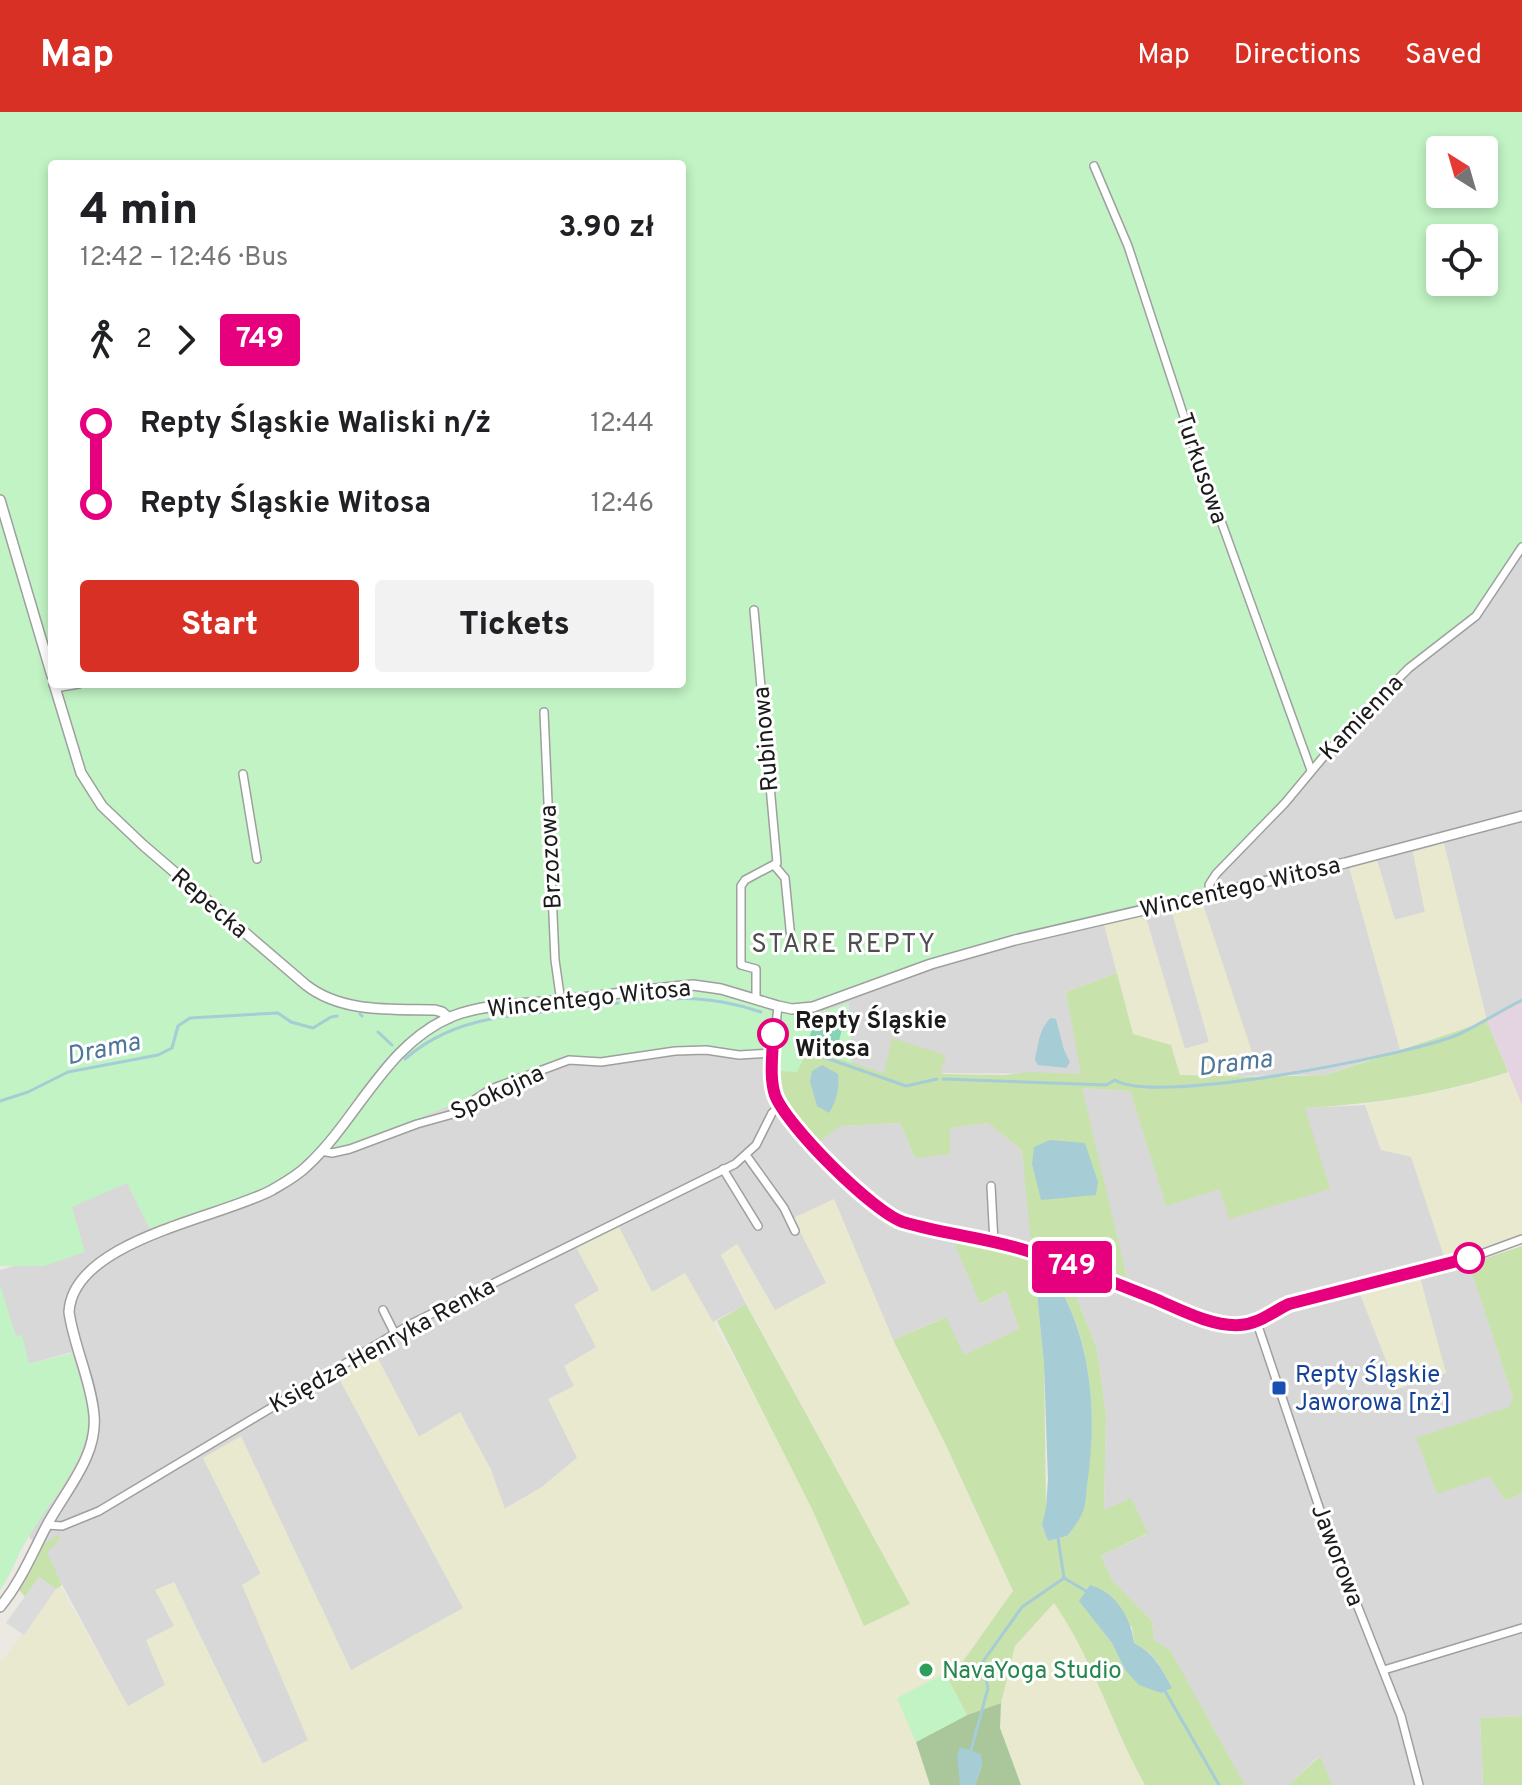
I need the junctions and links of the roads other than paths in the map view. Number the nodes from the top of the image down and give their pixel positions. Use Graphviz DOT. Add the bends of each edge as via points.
graph roads {
  1 [pos="1094,166"];
  2 [pos="0,500"];
  3 [pos="1522,547"];
  4 [pos="754,610"];
  5 [pos="48,662"];
  6 [pos="56,688"];
  7 [pos="544,712"];
  8 [pos="1311,770"];
  9 [pos="243,774"];
  10 [pos="1522,816"];
  11 [pos="257,859"];
  12 [pos="774,865"];
  13 [pos="1211,895"];
  14 [pos="791,939"];
  15 [pos="756,999"];
  16 [pos="563,1000"];
  17 [pos="778,1006"];
  18 [pos="449,1018"];
  19 [pos="773,1053"];
  20 [pos="781,1105"];
  21 [pos="321,1151"];
  22 [pos="746,1155"];
  23 [pos="723,1169"];
  24 [pos="991,1186"];
  25 [pos="758,1226"];
  26 [pos="795,1231"];
  27 [pos="1522,1239"];
  28 [pos="994,1243"];
  29 [pos="383,1310"];
  30 [pos="1257,1323"];
  31 [pos="395,1334"];
  32 [pos="47,1525"];
  33 [pos="0,1607"];
  34 [pos="1522,1628"];
  35 [pos="1384,1670"];
  36 [pos="1419,1785"];
  1 -- 8 [label="street, Turkusowa" via="1128,246"];
  2 -- 5 [label="street"];
  3 -- 8 [label="street, Kamienna" via="1476,616 1409,668"];
  4 -- 12 [label="street, Rubinowa"];
  6 -- 18 [label="street, Repecka" via="81,773 102,806 306,985 335,1002 435,1010"];
  7 -- 16 [label="street, Brzozowa" via="555,960"];
  8 -- 13 [label="street, Kamienna" via="1216,874 1209,885"];
  9 -- 11 [label="street"];
  10 -- 13 [label="street, Wincentego Witosa"];
  12 -- 14 [label="street, Rubinowa" via="785,878"];
  12 -- 15 [label="street" via="741,886 741,965 756,969"];
  13 -- 17 [label="street, Wincentego Witosa" via="990,947 813,1007"];
  15 -- 16 [label="street, Wincentego Witosa" via="693,985"];
  15 -- 17 [label="street, Wincentego Witosa"];
  16 -- 18 [label="street, Wincentego Witosa" via="486,1008"];
  17 -- 19 [label="street"];
  18 -- 21 [label="street, Wincentego Witosa" via="392,1062"];
  19 -- 20 [label="street" via="773,1083"];
  19 -- 21 [label="street, Spokojna" via="675,1051 601,1062 569,1060 491,1089 453,1114 350,1149"];
  20 -- 22 [label="street, Księdza Henryka Renka"];
  20 -- 28 [label="street" via="850,1183 890,1216"];
  21 -- 32 [label="street, Wincentego Witosa" via="299,1173 267,1192 130,1246 77,1285 69,1312 93,1404 94,1429 85,1461"];
  22 -- 23 [label="street, Księdza Henryka Renka"];
  22 -- 26 [label="street"];
  23 -- 25 [label="street"];
  23 -- 31 [label="street, Księdza Henryka Renka"];
  24 -- 28 [label="street"];
  27 -- 30 [label="street" via="1462,1261 1289,1304"];
  28 -- 30 [label="street" via="1218,1322"];
  29 -- 31 [label="street"];
  30 -- 35 [label="street, Jaworowa" via="1322,1516"];
  31 -- 32 [label="street, Księdza Henryka Renka" via="99,1511 70,1524"];
  32 -- 33 [label="street, Wincentego Witosa"];
  34 -- 35 [label="street"];
  35 -- 36 [label="street, Jaworowa"];
}
